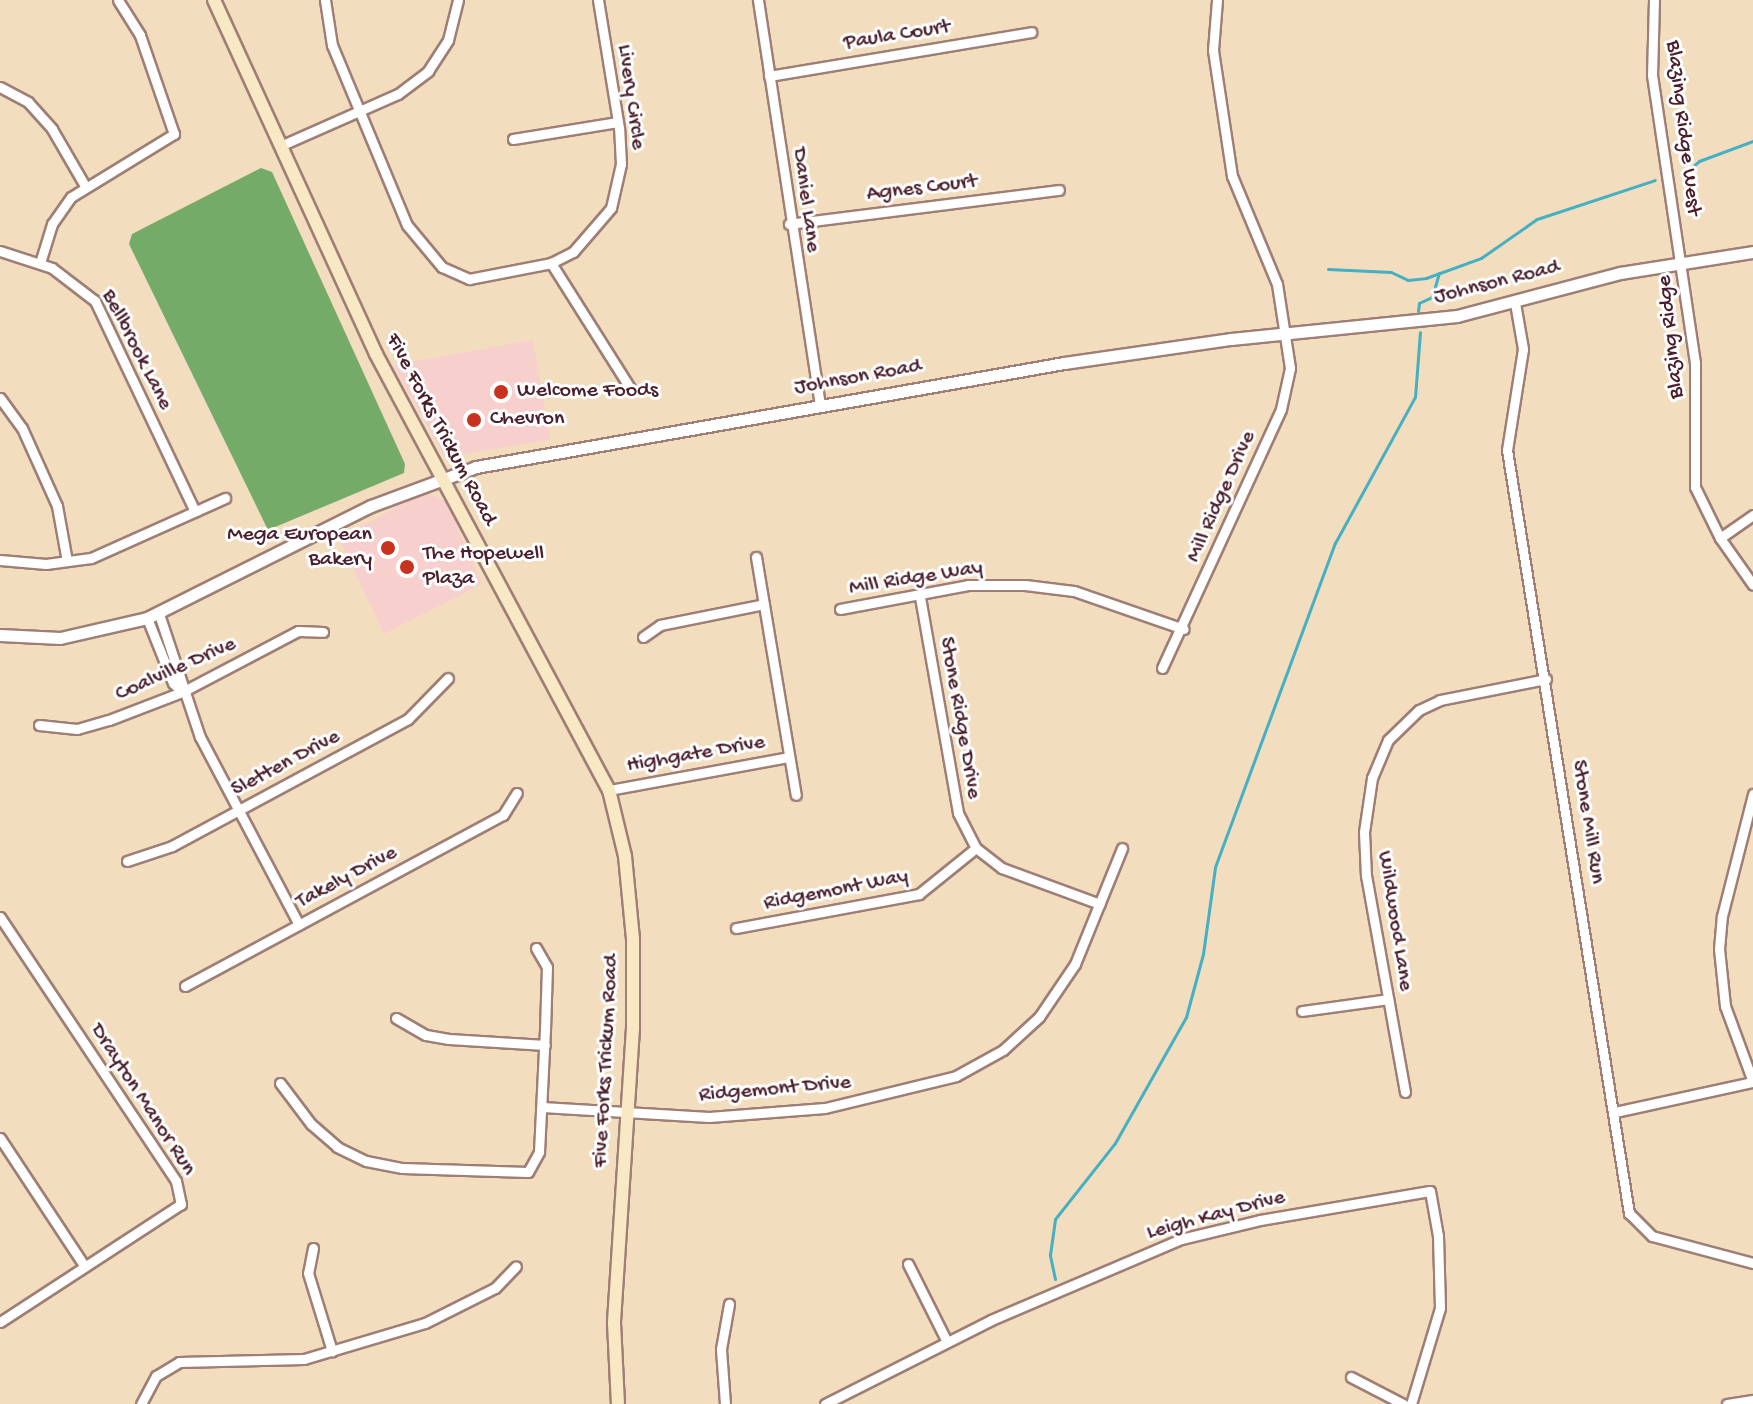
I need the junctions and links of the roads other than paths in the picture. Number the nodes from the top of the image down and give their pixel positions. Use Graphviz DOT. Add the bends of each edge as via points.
graph roads {
  1 [pos="118,0"];
  2 [pos="214,0"];
  3 [pos="325,0"];
  4 [pos="458,0"];
  5 [pos="598,0"];
  6 [pos="758,0"];
  7 [pos="1217,0"];
  8 [pos="1654,0"];
  9 [pos="1031,32"];
  10 [pos="769,76"];
  11 [pos="0,87"];
  12 [pos="361,111"];
  13 [pos="618,122"];
  14 [pos="513,139"];
  15 [pos="280,146"];
  16 [pos="85,186"];
  17 [pos="1059,190"];
  18 [pos="789,224"];
  19 [pos="0,251"];
  20 [pos="1753,252"];
  21 [pos="1682,261"];
  22 [pos="40,263"];
  23 [pos="551,263"];
  24 [pos="1515,303"];
  25 [pos="1286,334"];
  26 [pos="630,388"];
  27 [pos="0,398"];
  28 [pos="820,405"];
  29 [pos="442,476"];
  30 [pos="225,498"];
  31 [pos="195,512"];
  32 [pos="1753,515"];
  33 [pos="1720,538"];
  34 [pos="756,557"];
  35 [pos="0,560"];
  36 [pos="67,561"];
  37 [pos="1753,585"];
  38 [pos="920,597"];
  39 [pos="764,604"];
  40 [pos="840,609"];
  41 [pos="153,616"];
  42 [pos="1184,629"];
  43 [pos="323,632"];
  44 [pos="0,635"];
  45 [pos="643,637"];
  46 [pos="1162,668"];
  47 [pos="448,678"];
  48 [pos="1546,679"];
  49 [pos="182,692"];
  50 [pos="39,725"];
  51 [pos="789,757"];
  52 [pos="609,790"];
  53 [pos="517,793"];
  54 [pos="1753,794"];
  55 [pos="796,795"];
  56 [pos="237,811"];
  57 [pos="976,848"];
  58 [pos="1122,848"];
  59 [pos="127,861"];
  60 [pos="1100,904"];
  61 [pos="0,917"];
  62 [pos="299,925"];
  63 [pos="736,928"];
  64 [pos="536,948"];
  65 [pos="185,986"];
  66 [pos="1388,999"];
  67 [pos="1302,1011"];
  68 [pos="396,1018"];
  69 [pos="545,1045"];
  70 [pos="1753,1082"];
  71 [pos="280,1083"];
  72 [pos="1405,1092"];
  73 [pos="542,1107"];
  74 [pos="626,1111"];
  75 [pos="1615,1112"];
  76 [pos="0,1138"];
  77 [pos="313,1248"];
  78 [pos="1753,1263"];
  79 [pos="908,1264"];
  80 [pos="516,1266"];
  81 [pos="85,1267"];
  82 [pos="729,1304"];
  83 [pos="0,1322"];
  84 [pos="947,1342"];
  85 [pos="332,1351"];
  86 [pos="1351,1377"];
  87 [pos="1753,1400"];
  88 [pos="141,1404"];
  89 [pos="618,1404"];
  90 [pos="725,1404"];
  91 [pos="825,1404"];
  92 [pos="1403,1404"];
  93 [pos="1411,1404"];
  94 [pos="1727,1404"];
  1 -- 16 [label="street" via="140,35 174,134"];
  2 -- 15 [label="main road, Five Forks Trickum Road"];
  3 -- 12 [label="street, Livery Circle" via="332,45"];
  4 -- 12 [label="street" via="448,40 428,71 398,94"];
  5 -- 13 [label="street, Livery Circle"];
  6 -- 10 [label="street, Daniel Lane"];
  7 -- 25 [label="street" via="1213,50 1232,176 1277,284"];
  8 -- 21 [label="street, Blazing Ridge West" via="1652,75"];
  9 -- 10 [label="street, Paula Court"];
  10 -- 18 [label="street, Daniel Lane"];
  11 -- 16 [label="street" via="28,102 52,129"];
  12 -- 15 [label="street"];
  12 -- 23 [label="street, Livery Circle" via="407,225 442,267 469,279"];
  13 -- 14 [label="street"];
  13 -- 23 [label="street, Livery Circle" via="621,164 611,208 573,252"];
  15 -- 29 [label="main road, Five Forks Trickum Road" via="376,354"];
  16 -- 22 [label="street" via="52,224"];
  17 -- 18 [label="street, Agnes Court"];
  18 -- 28 [label="street, Daniel Lane"];
  19 -- 22 [label="street, Bellbrook Lane"];
  20 -- 21 [label="street, Johnson Road"];
  21 -- 24 [label="street, Johnson Road"];
  21 -- 33 [label="street, Blazing Ridge" via="1698,396 1695,487"];
  22 -- 31 [label="street, Bellbrook Lane" via="85,289 105,318"];
  23 -- 26 [label="street"];
  24 -- 25 [label="street, Johnson Road" via="1440,319"];
  24 -- 48 [label="street, Stone Mill Run" via="1523,358 1507,450"];
  25 -- 28 [label="street, Johnson Road" via="1064,363"];
  25 -- 42 [label="street, Mill Ridge Drive" via="1288,390"];
  27 -- 36 [label="street" via="22,428 57,506"];
  28 -- 29 [label="street, Johnson Road"];
  29 -- 41 [label="street, Johnson Road" via="322,529"];
  29 -- 52 [label="main road, Five Forks Trickum Road"];
  30 -- 31 [label="street"];
  31 -- 36 [label="street" via="91,558"];
  32 -- 33 [label="street"];
  33 -- 37 [label="street, Blazing Ridge"];
  34 -- 39 [label="street"];
  35 -- 36 [label="street"];
  38 -- 40 [label="street, Mill Ridge Way"];
  38 -- 42 [label="street, Mill Ridge Way" via="968,585 1025,585 1074,591"];
  38 -- 57 [label="street, Stone Ridge Drive" via="958,813"];
  39 -- 45 [label="street" via="660,625"];
  39 -- 51 [label="street"];
  41 -- 44 [label="street, Johnson Road" via="68,637"];
  41 -- 49 [label="street" via="173,683"];
  42 -- 46 [label="street, Mill Ridge Drive"];
  43 -- 49 [label="street, Coalville Drive" via="298,631"];
  47 -- 56 [label="street, Sletten Drive" via="414,715"];
  48 -- 66 [label="street, Wildwood Lane" via="1440,700 1400,725 1379,758 1364,832 1366,876"];
  48 -- 75 [label="street, Stone Mill Run"];
  49 -- 50 [label="street, Coalville Drive" via="77,729"];
  49 -- 56 [label="street"];
  51 -- 52 [label="street, Highgate Drive"];
  51 -- 55 [label="street"];
  52 -- 74 [label="main road, Five Forks Trickum Road" via="631,896 633,1028"];
  53 -- 62 [label="street, Takely Drive" via="503,815"];
  54 -- 70 [label="street" via="1727,892 1719,949 1725,1006"];
  56 -- 59 [label="street, Sletten Drive" via="172,846"];
  56 -- 62 [label="street"];
  57 -- 60 [label="street, Stone Ridge Drive" via="1002,868"];
  57 -- 63 [label="street, Ridgemont Way" via="919,894"];
  58 -- 60 [label="street, Ridgemont Drive"];
  60 -- 74 [label="street, Ridgemont Drive" via="1075,964 1039,1017 1003,1050 956,1076 825,1108 709,1117"];
  61 -- 81 [label="street, Drayton Manor Run" via="181,1195 181,1204 172,1211"];
  62 -- 65 [label="street, Takely Drive"];
  64 -- 69 [label="street" via="547,967"];
  66 -- 67 [label="street"];
  66 -- 72 [label="street, Wildwood Lane"];
  68 -- 69 [label="street" via="426,1035"];
  69 -- 73 [label="street"];
  70 -- 75 [label="street"];
  71 -- 73 [label="street" via="337,1147 366,1161 402,1168 528,1172 539,1152"];
  73 -- 74 [label="street, Ridgemont Drive"];
  74 -- 89 [label="main road, Five Forks Trickum Road" via="614,1323"];
  75 -- 78 [label="street, Stone Mill Run" via="1629,1213 1652,1236"];
  76 -- 81 [label="street"];
  77 -- 85 [label="street" via="308,1273"];
  79 -- 84 [label="street"];
  80 -- 85 [label="street" via="495,1288 425,1323"];
  81 -- 83 [label="street, Drayton Manor Run"];
  82 -- 90 [label="street" via="721,1349"];
  84 -- 91 [label="street, Leigh Kay Drive"];
  84 -- 93 [label="street, Leigh Kay Drive" via="1181,1239 1430,1191 1439,1247 1440,1308"];
  85 -- 88 [label="street" via="304,1359 179,1362 156,1376"];
  86 -- 92 [label="street"];
  87 -- 94 [label="street"];
}
